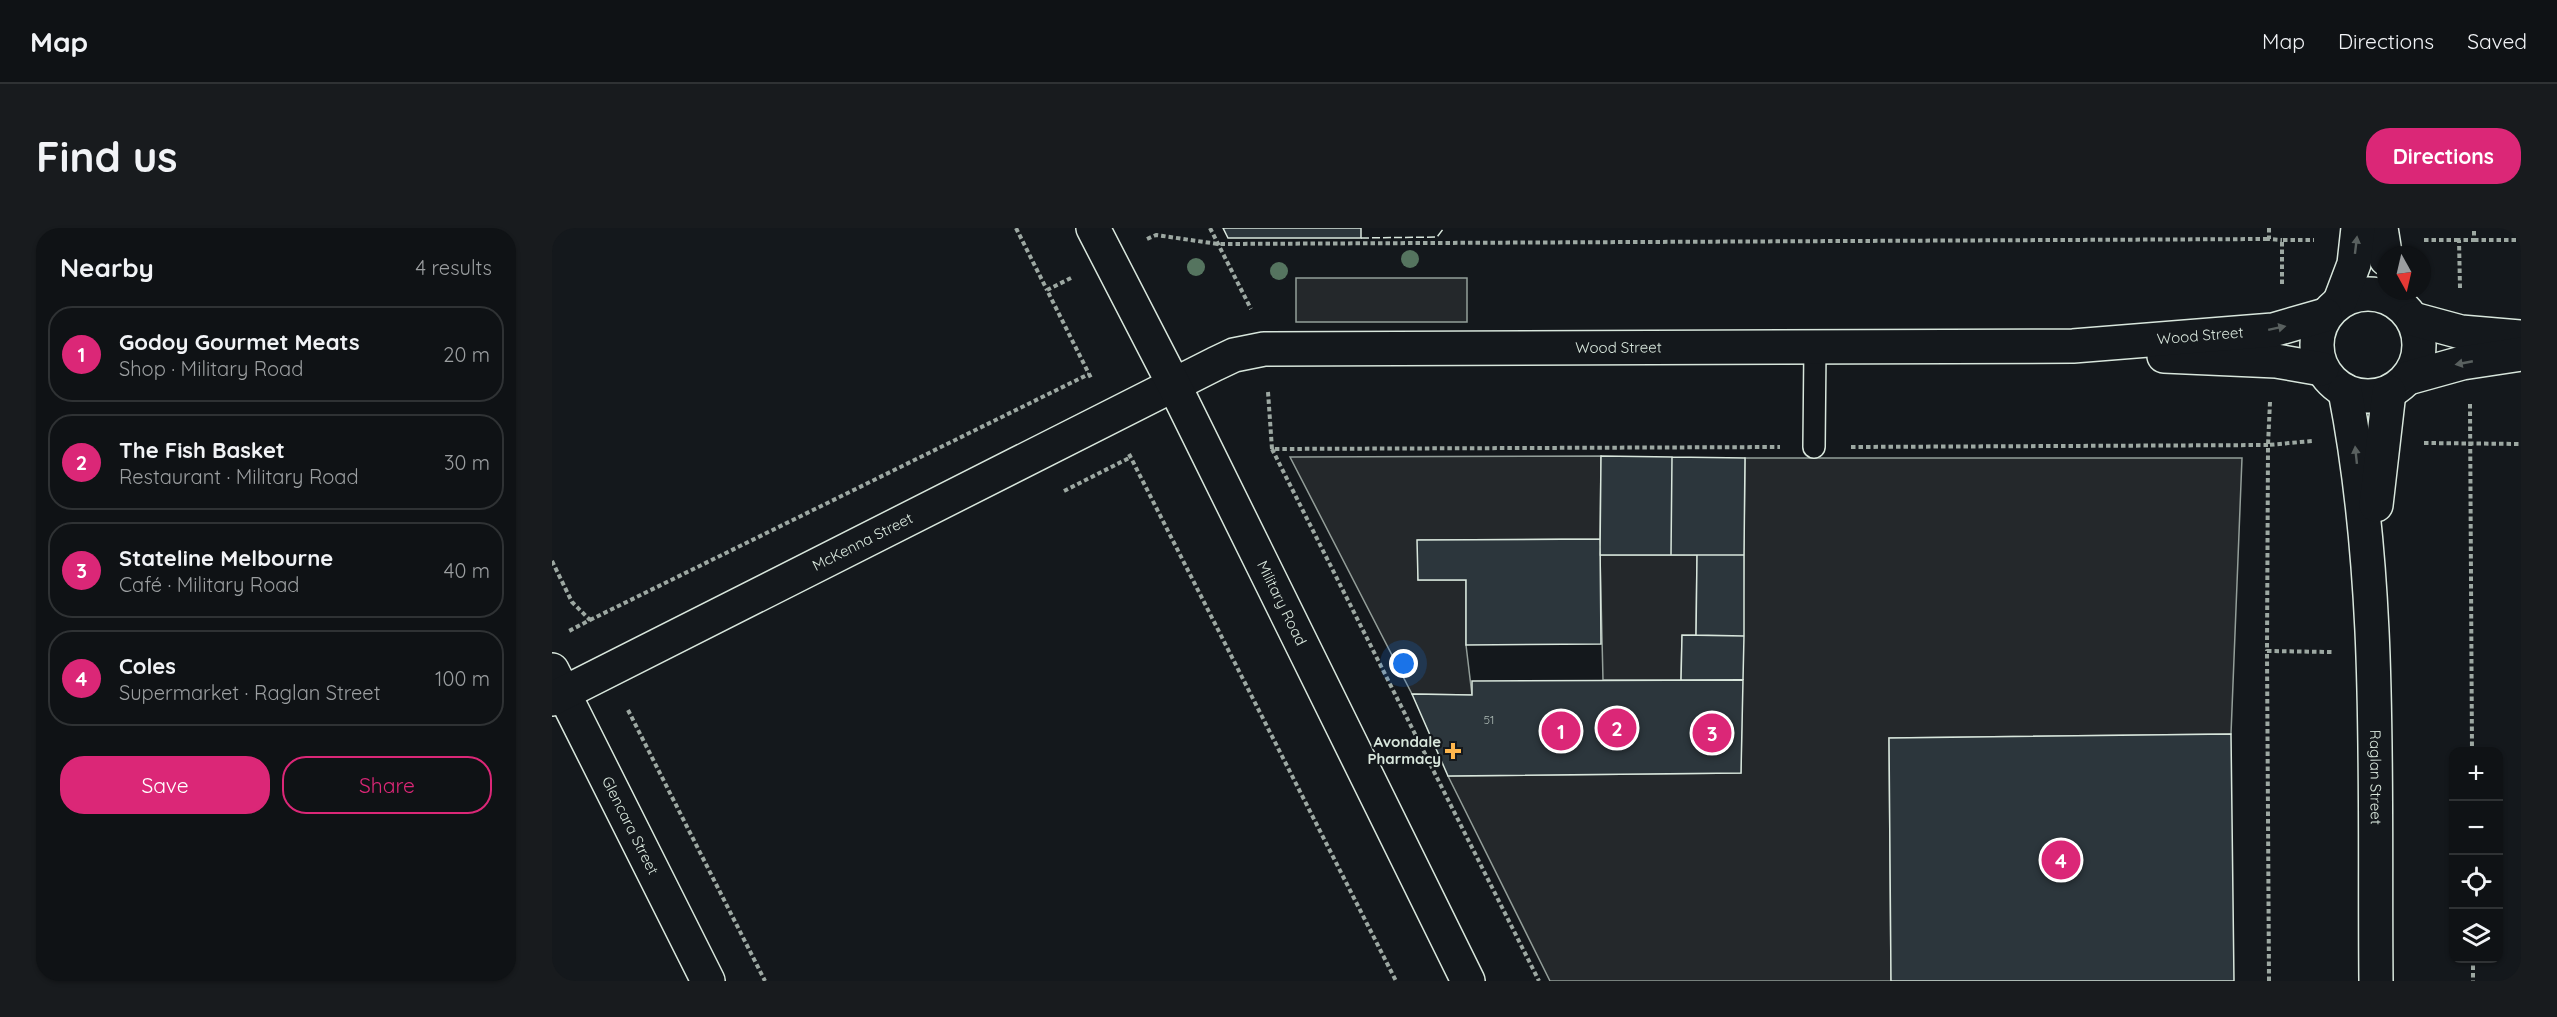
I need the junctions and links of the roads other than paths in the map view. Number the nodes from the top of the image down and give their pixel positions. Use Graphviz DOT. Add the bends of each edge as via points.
graph roads {
  1 [pos="1093,228"];
  2 [pos="2358,228"];
  3 [pos="2381,228"];
  4 [pos="2384,246"];
  5 [pos="2400,304"];
  6 [pos="2332,308"];
  7 [pos="2521,337"];
  8 [pos="2073,346"];
  9 [pos="2461,347"];
  10 [pos="1815,348"];
  11 [pos="2521,354"];
  12 [pos="2322,369"];
  13 [pos="2398,385"];
  14 [pos="1174,386"];
  15 [pos="2345,391"];
  16 [pos="1814,447"];
  17 [pos="2370,576"];
  18 [pos="556,688"];
  19 [pos="708,981"];
  20 [pos="1468,981"];
  21 [pos="2376,981"];
  1 -- 14 [label="street, Military Road"];
  6 -- 2 [label="street, one-way" via="2354,264"];
  3 -- 4 [label="street"];
  5 -- 6 [label="street" via="2367,293 2353,295"];
  5 -- 9 [label="street"];
  5 -- 13 [label="street" via="2418,333 2419,350 2415,364"];
  8 -- 6 [label="street, Wood Street, one-way" via="2273,330"];
  6 -- 12 [label="street" via="2319,328 2317,356"];
  7 -- 9 [label="street"];
  8 -- 10 [label="street, Wood Street"];
  8 -- 12 [label="street, Wood Street" via="2133,355 2276,361"];
  11 -- 9 [label="street, one-way"];
  9 -- 13 [label="street"];
  10 -- 14 [label="street, Wood Street" via="1264,349 1234,355"];
  10 -- 16 [label="lane"];
  12 -- 15 [label="street"];
  13 -- 15 [label="street" via="2374,396"];
  13 -- 17 [label="street, Raglan Street"];
  14 -- 18 [label="street, McKenna Street"];
  14 -- 20 [label="street, Military Road"];
  17 -- 15 [label="street, Raglan Street, one-way"];
  17 -- 21 [label="street, Raglan Street"];
  18 -- 19 [label="street, Glencara Street"];
}
